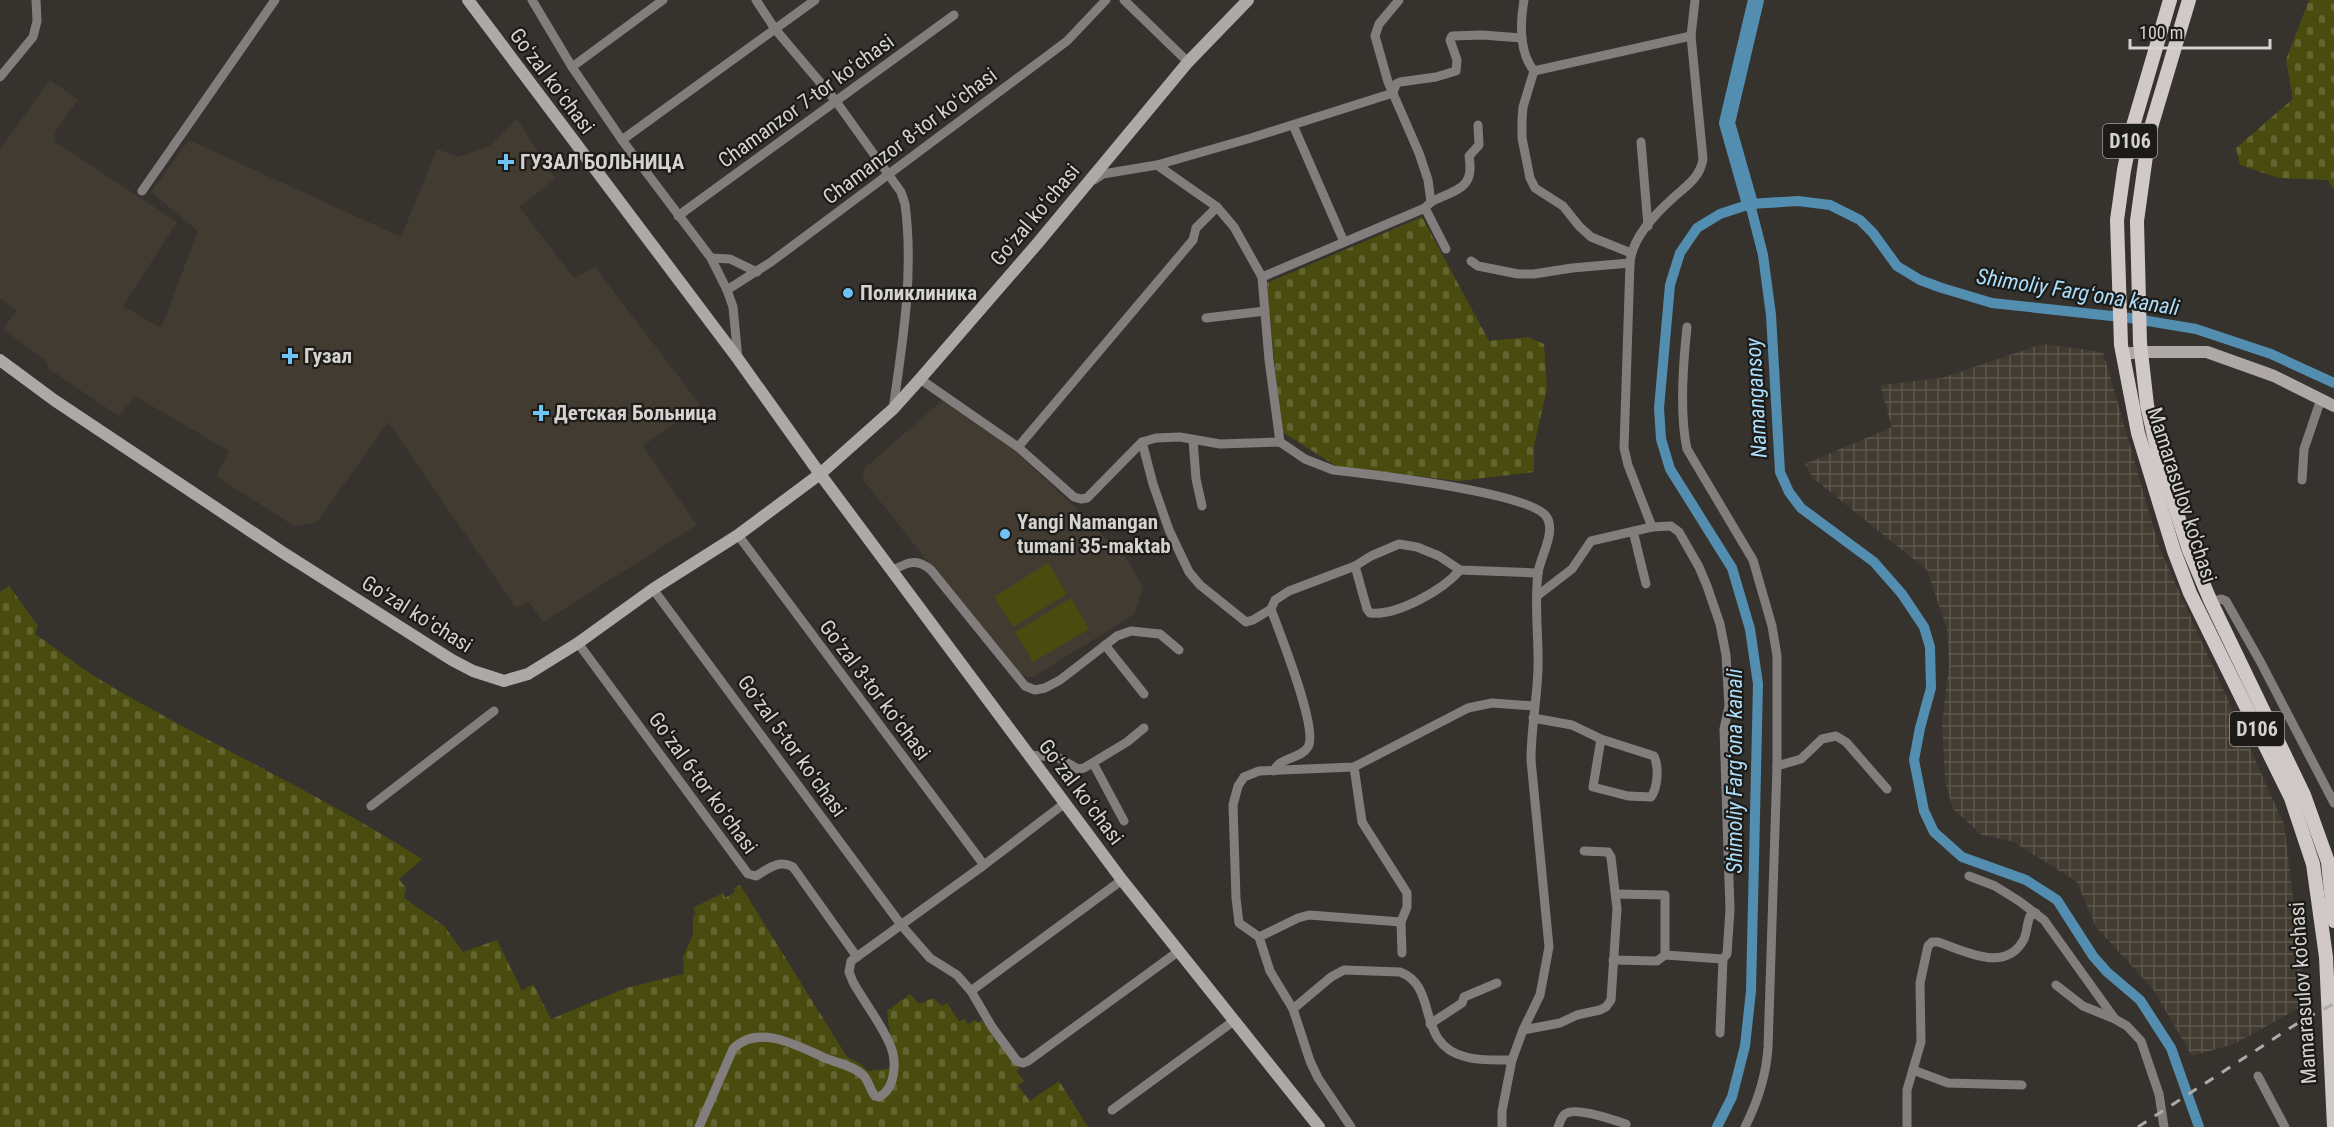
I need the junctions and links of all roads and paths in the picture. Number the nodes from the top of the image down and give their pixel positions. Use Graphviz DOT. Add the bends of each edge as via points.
graph roads {
  1 [pos="36,0"];
  2 [pos="275,0"];
  3 [pos="468,0"];
  4 [pos="532,0"];
  5 [pos="663,0"];
  6 [pos="756,0"];
  7 [pos="815,0"];
  8 [pos="1106,0"];
  9 [pos="1124,0"];
  10 [pos="1248,0"];
  11 [pos="1399,0"];
  12 [pos="1524,0"];
  13 [pos="1695,0"];
  14 [pos="2170,0"];
  15 [pos="2189,0"];
  16 [pos="954,15"];
  17 [pos="776,29"];
  18 [pos="1691,36"];
  19 [pos="1522,38"];
  20 [pos="1188,62"];
  21 [pos="572,67"];
  22 [pos="1534,71"];
  23 [pos="0,77"];
  24 [pos="1393,93"];
  25 [pos="835,100"];
  26 [pos="1293,125"];
  27 [pos="1478,125"];
  28 [pos="622,140"];
  29 [pos="1641,142"];
  30 [pos="1157,165"];
  31 [pos="887,174"];
  32 [pos="1084,187"];
  33 [pos="142,191"];
  34 [pos="1428,205"];
  35 [pos="1217,207"];
  36 [pos="678,216"];
  37 [pos="1648,226"];
  38 [pos="1344,242"];
  39 [pos="1446,249"];
  40 [pos="1631,253"];
  41 [pos="711,258"];
  42 [pos="1471,261"];
  43 [pos="1630,263"];
  44 [pos="757,272"];
  45 [pos="1262,277"];
  46 [pos="727,290"];
  47 [pos="1265,311"];
  48 [pos="1206,318"];
  49 [pos="1687,327"];
  50 [pos="2141,347"];
  51 [pos="2122,349"];
  52 [pos="738,359"];
  53 [pos="0,360"];
  54 [pos="921,379"];
  55 [pos="2321,399"];
  56 [pos="2334,406"];
  57 [pos="893,409"];
  58 [pos="1193,440"];
  59 [pos="1142,442"];
  60 [pos="1280,442"];
  61 [pos="1018,447"];
  62 [pos="820,474"];
  63 [pos="2302,480"];
  64 [pos="1202,506"];
  65 [pos="1652,527"];
  66 [pos="1633,531"];
  67 [pos="738,535"];
  68 [pos="1355,566"];
  69 [pos="1460,570"];
  70 [pos="892,572"];
  71 [pos="1538,573"];
  72 [pos="1646,585"];
  73 [pos="653,589"];
  74 [pos="1537,596"];
  75 [pos="2211,602"];
  76 [pos="1271,609"];
  77 [pos="578,643"];
  78 [pos="1106,645"];
  79 [pos="1179,650"];
  80 [pos="1144,694"];
  81 [pos="1534,706"];
  82 [pos="494,711"];
  83 [pos="1533,718"];
  84 [pos="1144,728"];
  85 [pos="1600,739"];
  86 [pos="1029,755"];
  87 [pos="1093,763"];
  88 [pos="1777,766"];
  89 [pos="1354,767"];
  90 [pos="1274,771"];
  91 [pos="1887,789"];
  92 [pos="1065,803"];
  93 [pos="2334,803"];
  94 [pos="371,806"];
  95 [pos="1124,821"];
  96 [pos="1584,851"];
  97 [pos="984,866"];
  98 [pos="1969,876"];
  99 [pos="1122,880"];
  100 [pos="1616,894"];
  101 [pos="2036,913"];
  102 [pos="2334,921"];
  103 [pos="1401,922"];
  104 [pos="902,926"];
  105 [pos="1259,937"];
  106 [pos="1179,951"];
  107 [pos="1402,952"];
  108 [pos="1665,955"];
  109 [pos="857,957"];
  110 [pos="1613,960"];
  111 [pos="1723,960"];
  112 [pos="1497,983"];
  113 [pos="2056,985"];
  114 [pos="971,991"];
  115 [pos="1293,1009"];
  116 [pos="2115,1019"];
  117 [pos="1235,1020"];
  118 [pos="1431,1024"];
  119 [pos="1523,1030"];
  120 [pos="1720,1033"];
  121 [pos="1512,1060"];
  122 [pos="1913,1070"];
  123 [pos="2258,1076"];
  124 [pos="2022,1085"];
  125 [pos="1112,1110"];
  126 [pos="1626,1124"];
  127 [pos="699,1127"];
  128 [pos="1319,1127"];
  129 [pos="1351,1127"];
  130 [pos="1502,1127"];
  131 [pos="1558,1127"];
  132 [pos="1745,1127"];
  133 [pos="1907,1127"];
  134 [pos="2164,1127"];
  135 [pos="2285,1127"];
  136 [pos="2334,1127"];
  1 -- 23 [label="street" via="33,36"];
  2 -- 33 [label="street"];
  3 -- 52 [label="street, Goʻzal koʻchasi"];
  4 -- 21 [label="street"];
  5 -- 21 [label="street"];
  6 -- 17 [label="street"];
  7 -- 17 [label="street"];
  8 -- 31 [label="street, Chamanzor 8-tor koʻchasi" via="1067,41"];
  9 -- 20 [label="street"];
  10 -- 20 [label="street, Goʻzal koʻchasi"];
  11 -- 24 [label="street" via="1375,36"];
  12 -- 19 [label="street"];
  13 -- 18 [label="street"];
  14 -- 51 [label="main road, Mamarasulov ko'chasi / D106" via="2133,126 2117,220"];
  15 -- 50 [label="main road, Mamarasulov ko'chasi / D106" via="2149,134 2137,221"];
  16 -- 25 [label="street, Chamanzor 7-tor koʻchasi"];
  17 -- 25 [label="street"];
  17 -- 28 [label="street"];
  18 -- 22 [label="street"];
  18 -- 37 [label="street" via="1701,171"];
  19 -- 22 [label="street"];
  19 -- 24 [label="street" via="1452,36 1456,71 1400,81"];
  20 -- 32 [label="street, Goʻzal koʻchasi"];
  21 -- 28 [label="street"];
  22 -- 40 [label="street" via="1523,107 1522,138 1535,188 1563,206 1591,237"];
  24 -- 26 [label="street"];
  24 -- 34 [label="street" via="1428,180"];
  25 -- 31 [label="street"];
  25 -- 36 [label="street, Chamanzor 7-tor koʻchasi"];
  26 -- 30 [label="street"];
  26 -- 38 [label="street"];
  27 -- 34 [label="street" via="1479,145 1470,153 1470,178 1460,188"];
  28 -- 36 [label="street"];
  29 -- 37 [label="street"];
  30 -- 32 [label="street" via="1102,174"];
  30 -- 35 [label="street"];
  31 -- 44 [label="street, Chamanzor 8-tor koʻchasi"];
  31 -- 57 [label="street" via="901,192 907,217 905,318"];
  32 -- 54 [label="street, Goʻzal koʻchasi"];
  34 -- 38 [label="street"];
  34 -- 39 [label="street"];
  35 -- 45 [label="street" via="1234,227"];
  35 -- 61 [label="street"];
  36 -- 41 [label="street"];
  37 -- 40 [label="street" via="1635,241"];
  38 -- 45 [label="street"];
  40 -- 43 [label="street"];
  41 -- 44 [label="street" via="730,259"];
  41 -- 46 [label="street"];
  42 -- 43 [label="street" via="1518,274"];
  43 -- 65 [label="street" via="1624,448"];
  44 -- 46 [label="street, Chamanzor 8-tor koʻchasi"];
  45 -- 47 [label="street"];
  46 -- 52 [label="street" via="733,307"];
  47 -- 48 [label="street"];
  47 -- 60 [label="street"];
  49 -- 88 [label="street" via="1683,433 1694,463 1753,560 1772,626 1777,657"];
  50 -- 51 [label="street"];
  50 -- 55 [label="street" via="2207,352 2274,376"];
  50 -- 75 [label="main road, Mamarasulov ko'chasi / D106" via="2147,405 2159,458 2185,539"];
  51 -- 136 [label="main road, Mamarasulov ko'chasi / D106" via="2138,433 2174,551 2190,593 2291,798 2313,864 2326,957"];
  52 -- 62 [label="street, Goʻzal koʻchasi"];
  53 -- 77 [label="street, Goʻzal koʻchasi" via="282,552 473,671 504,681 528,674"];
  54 -- 57 [label="street, Goʻzal koʻchasi"];
  54 -- 61 [label="street"];
  55 -- 56 [label="street"];
  55 -- 63 [label="street" via="2304,449"];
  57 -- 62 [label="street, Goʻzal koʻchasi"];
  58 -- 59 [label="street" via="1167,437"];
  58 -- 60 [label="street" via="1220,444"];
  58 -- 64 [label="street"];
  59 -- 61 [label="street" via="1087,498 1081,499"];
  59 -- 76 [label="street" via="1169,530 1194,580 1245,622"];
  60 -- 71 [label="street" via="1305,459 1333,470 1456,488 1516,501 1540,512 1550,531"];
  62 -- 67 [label="street, Goʻzal koʻchasi"];
  62 -- 70 [label="street, Goʻzal koʻchasi"];
  65 -- 66 [label="street"];
  65 -- 111 [label="street" via="1675,528 1700,567 1720,624 1726,655 1729,705 1724,729 1730,910 1727,954"];
  66 -- 72 [label="street"];
  66 -- 74 [label="street" via="1591,541 1572,569"];
  67 -- 73 [label="street, Goʻzal koʻchasi"];
  67 -- 97 [label="street, Goʻzal 3-tor koʻchasi"];
  68 -- 69 [label="street" via="1389,547 1408,544 1439,556"];
  68 -- 69 [label="street" via="1367,609 1377,614 1402,608 1442,587"];
  68 -- 76 [label="street" via="1289,591 1275,600"];
  69 -- 71 [label="street"];
  70 -- 78 [label="street" via="907,562 924,564 1025,686 1035,690 1060,680"];
  70 -- 86 [label="street, Goʻzal koʻchasi"];
  71 -- 74 [label="street"];
  73 -- 77 [label="street, Goʻzal koʻchasi"];
  73 -- 104 [label="street, Goʻzal 5-tor koʻchasi"];
  74 -- 81 [label="street" via="1538,670"];
  75 -- 93 [label="street" via="2226,601"];
  75 -- 102 [label="main road, Mamarasulov ko'chasi / D106" via="2304,795 2328,862"];
  76 -- 90 [label="street" via="1302,694 1310,741 1305,751 1279,764"];
  77 -- 109 [label="street, Goʻzal 6-tor koʻchasi" via="748,874 756,876 780,863 793,867"];
  78 -- 79 [label="street" via="1124,633 1137,631 1160,634"];
  78 -- 80 [label="street"];
  81 -- 83 [label="street"];
  81 -- 89 [label="street" via="1492,703 1467,708"];
  82 -- 94 [label="street"];
  83 -- 85 [label="street" via="1582,728"];
  83 -- 119 [label="street" via="1531,760 1549,947 1540,995"];
  84 -- 87 [label="street"];
  85 -- 85 [label="street" via="1654,756 1657,771 1651,797 1593,788"];
  86 -- 87 [label="street" via="1057,757 1078,769"];
  86 -- 92 [label="street, Goʻzal koʻchasi"];
  87 -- 95 [label="street"];
  88 -- 91 [label="street" via="1802,759 1822,739 1836,736 1846,742"];
  88 -- 132 [label="street" via="1766,1066 1756,1105"];
  89 -- 90 [label="street"];
  89 -- 103 [label="street" via="1362,822 1407,893"];
  90 -- 105 [label="street" via="1244,777 1233,805 1238,918 1243,927"];
  92 -- 97 [label="street"];
  92 -- 99 [label="street, Goʻzal koʻchasi"];
  96 -- 100 [label="street" via="1604,850 1610,854"];
  97 -- 104 [label="street"];
  98 -- 101 [label="street" via="1995,886"];
  99 -- 106 [label="street, Goʻzal koʻchasi"];
  99 -- 114 [label="street"];
  100 -- 108 [label="street" via="1665,895"];
  100 -- 110 [label="street"];
  101 -- 116 [label="street"];
  101 -- 122 [label="street" via="2030,916 2025,937 2007,956 1984,958 1938,942 1928,946 1920,983 1921,1042"];
  103 -- 105 [label="street" via="1309,915"];
  103 -- 107 [label="street"];
  104 -- 109 [label="street"];
  104 -- 114 [label="street, Goʻzal 5-tor koʻchasi" via="930,958 957,975"];
  105 -- 115 [label="street" via="1270,971"];
  106 -- 114 [label="street, Goʻzal 5-tor koʻchasi" via="1023,1063 1017,1061 992,1027"];
  106 -- 117 [label="street, Goʻzal koʻchasi"];
  108 -- 110 [label="street" via="1657,961"];
  108 -- 111 [label="street"];
  109 -- 127 [label="street" via="851,961 849,972 891,1047 892,1085 886,1093 875,1096 863,1074 801,1047 780,1040 749,1039 733,1049"];
  110 -- 119 [label="street" via="1611,1000 1606,1007 1560,1023"];
  111 -- 120 [label="street"];
  112 -- 118 [label="street" via="1464,997 1457,1007"];
  113 -- 116 [label="street" via="2084,1006"];
  115 -- 118 [label="street" via="1338,972 1400,972 1420,987"];
  115 -- 129 [label="street" via="1318,1078"];
  116 -- 134 [label="street" via="2141,1041 2159,1094"];
  117 -- 125 [label="street"];
  117 -- 128 [label="street, Goʻzal koʻchasi"];
  118 -- 121 [label="street" via="1437,1039 1461,1056"];
  119 -- 121 [label="street"];
  121 -- 130 [label="street"];
  122 -- 124 [label="street" via="1948,1083"];
  122 -- 133 [label="street" via="1907,1090"];
  123 -- 135 [label="street"];
  126 -- 131 [label="street" via="1572,1112 1563,1116"];
}
